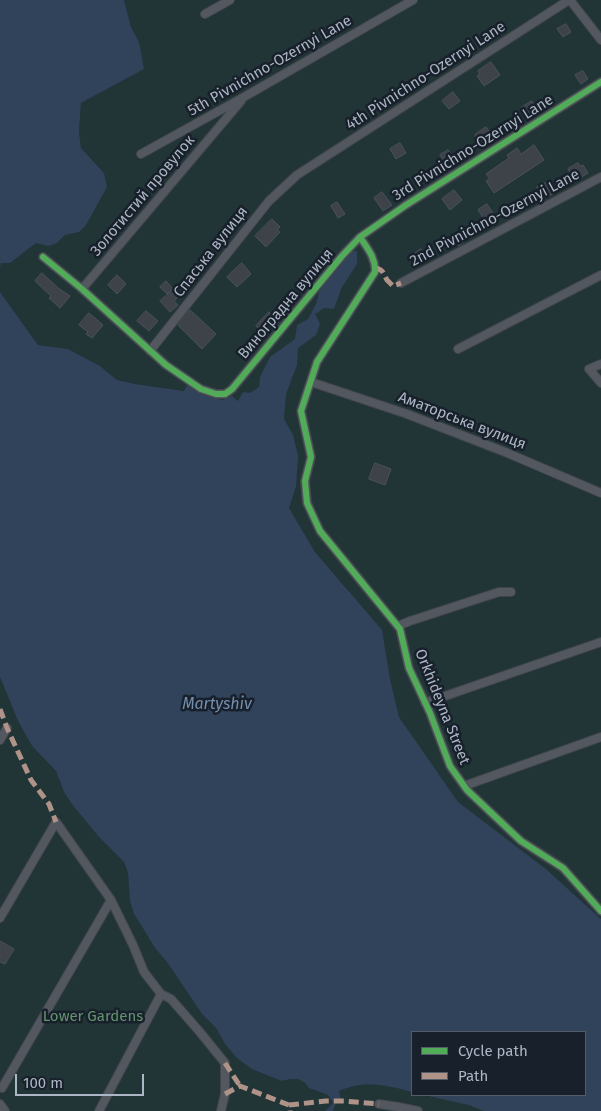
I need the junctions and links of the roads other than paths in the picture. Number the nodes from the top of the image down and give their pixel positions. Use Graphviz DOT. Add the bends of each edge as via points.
graph roads {
  1 [pos="230,0"];
  2 [pos="412,0"];
  3 [pos="570,0"];
  4 [pos="205,14"];
  5 [pos="601,40"];
  6 [pos="601,82"];
  7 [pos="244,97"];
  8 [pos="142,154"];
  9 [pos="297,175"];
  10 [pos="601,177"];
  11 [pos="360,237"];
  12 [pos="44,256"];
  13 [pos="601,275"];
  14 [pos="401,282"];
  15 [pos="82,289"];
  16 [pos="458,349"];
  17 [pos="150,352"];
  18 [pos="601,364"];
  19 [pos="311,382"];
  20 [pos="601,383"];
  21 [pos="601,493"];
  22 [pos="511,592"];
  23 [pos="398,626"];
  24 [pos="601,642"];
  25 [pos="425,703"];
  26 [pos="7,728"];
  27 [pos="601,737"];
  28 [pos="0,740"];
  29 [pos="464,786"];
  30 [pos="111,900"];
  31 [pos="601,911"];
  32 [pos="0,918"];
  33 [pos="161,994"];
  34 [pos="1,1090"];
  35 [pos="0,1104"];
  36 [pos="379,1104"];
  37 [pos="399,1109"];
  38 [pos="5,1111"];
  39 [pos="99,1111"];
  40 [pos="221,1111"];
  41 [pos="418,1111"];
  1 -- 4 [label="street"];
  2 -- 7 [label="street, 5th Pivnichno-Ozernyi Lane"];
  3 -- 5 [label="street"];
  3 -- 9 [label="street, 4th Pivnichno-Ozernyi Lane"];
  6 -- 11 [label="street, 3rd Pivnichno-Ozernyi Lane"];
  7 -- 8 [label="street, 5th Pivnichno-Ozernyi Lane"];
  7 -- 15 [label="street, Золотистий провулок"];
  9 -- 17 [label="street, Спаська вулиця" via="268,201"];
  10 -- 14 [label="street, 2nd Pivnichno-Ozernyi Lane"];
  11 -- 17 [label="street, Виноградна вулиця" via="225,394 201,389"];
  11 -- 19 [label="street, Orkhideyna Street" via="374,258 375,272 318,362"];
  12 -- 15 [label="street"];
  13 -- 16 [label="street"];
  15 -- 17 [label="street"];
  18 -- 20 [label="street" via="589,368"];
  19 -- 21 [label="street, Аматорська вулиця" via="408,414"];
  19 -- 23 [label="street, Orkhideyna Street" via="301,411 311,457 305,481 307,503 320,532"];
  22 -- 23 [label="street" via="499,592"];
  23 -- 25 [label="street, Orkhideyna Street" via="409,668"];
  24 -- 25 [label="street"];
  25 -- 29 [label="street, Orkhideyna Street" via="450,766"];
  26 -- 28 [label="street"];
  27 -- 29 [label="street"];
  29 -- 31 [label="street, Orkhideyna Street" via="521,841 563,868"];
  30 -- 32 [label="street" via="56,822"];
  30 -- 33 [label="street" via="144,972"];
  30 -- 34 [label="street"];
  33 -- 39 [label="street"];
  33 -- 40 [label="street" via="171,999 225,1063 225,1094"];
  35 -- 38 [label="street"];
  36 -- 37 [label="street"];
  37 -- 41 [label="street"];
}
